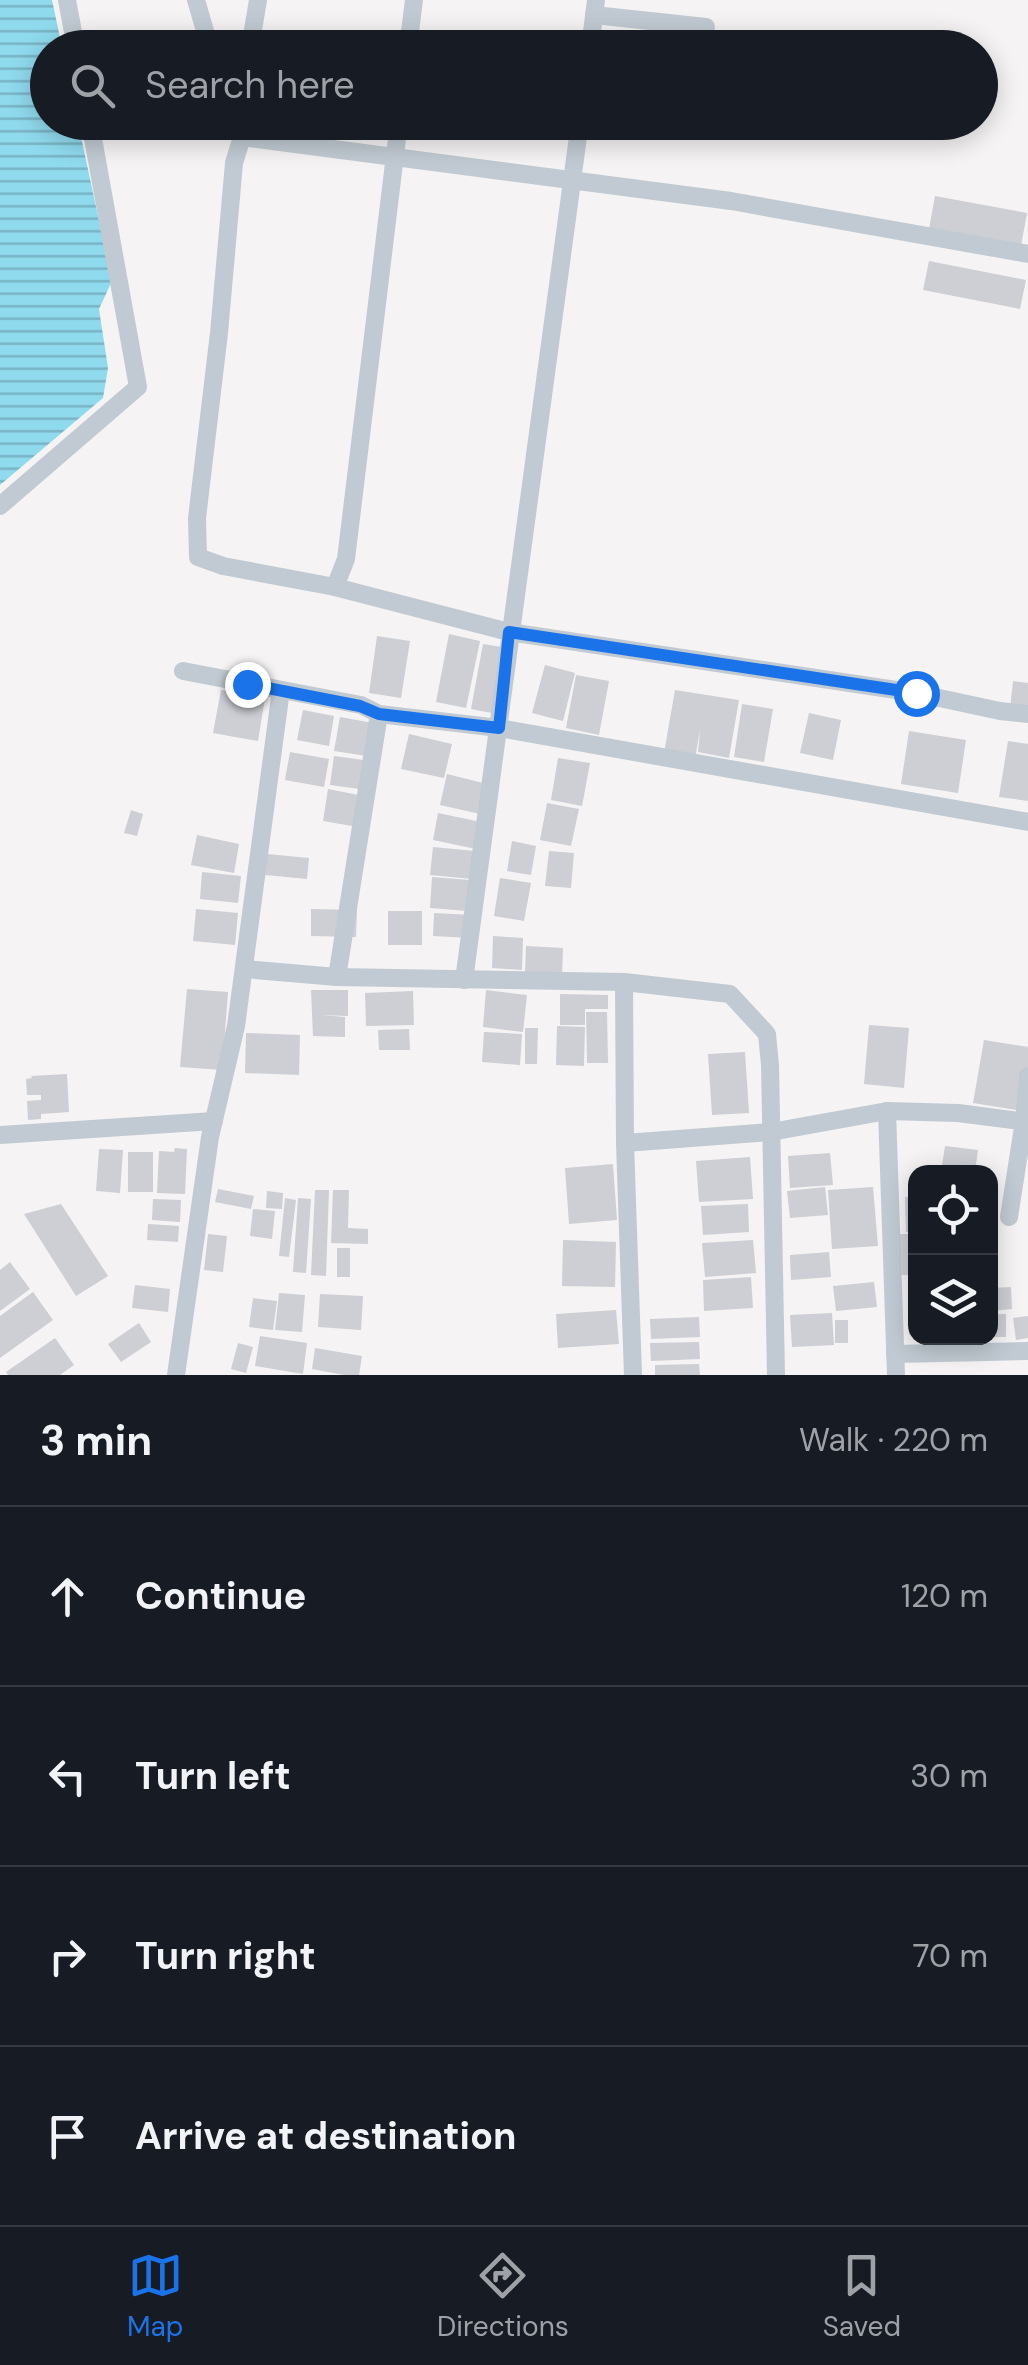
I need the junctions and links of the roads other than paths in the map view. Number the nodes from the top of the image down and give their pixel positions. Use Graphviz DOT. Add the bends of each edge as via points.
graph roads {
  1 [pos="67,0"];
  2 [pos="196,0"];
  3 [pos="258,0"];
  4 [pos="414,0"];
  5 [pos="596,8"];
  6 [pos="706,28"];
  7 [pos="73,30"];
  8 [pos="205,30"];
  9 [pos="253,30"];
  10 [pos="410,30"];
  11 [pos="93,140"];
  12 [pos="238,140"];
  13 [pos="295,140"];
  14 [pos="396,140"];
  15 [pos="577,140"];
  16 [pos="394,158"];
  17 [pos="572,179"];
  18 [pos="1028,254"];
  19 [pos="0,506"];
  20 [pos="335,587"];
  21 [pos="509,632"];
  22 [pos="183,671"];
  23 [pos="281,690"];
  24 [pos="379,714"];
  25 [pos="1028,714"];
  26 [pos="499,728"];
  27 [pos="1028,822"];
  28 [pos="244,970"];
  29 [pos="337,977"];
  30 [pos="464,980"];
  31 [pos="624,982"];
  32 [pos="1028,1076"];
  33 [pos="887,1111"];
  34 [pos="214,1122"];
  35 [pos="1026,1122"];
  36 [pos="771,1132"];
  37 [pos="0,1134"];
  38 [pos="626,1143"];
  39 [pos="1008,1217"];
  40 [pos="1028,1351"];
  41 [pos="896,1354"];
  42 [pos="176,1375"];
  43 [pos="633,1375"];
  44 [pos="776,1375"];
  45 [pos="896,1375"];
  1 -- 7 [label="street"];
  2 -- 8 [label="street"];
  3 -- 9 [label="street"];
  4 -- 10 [label="street"];
  5 -- 6 [label="street"];
  11 -- 19 [label="street" via="138,386"];
  12 -- 20 [label="street" via="198,557"];
  13 -- 16 [label="street"];
  14 -- 16 [label="street"];
  15 -- 17 [label="street"];
  16 -- 17 [label="street"];
  16 -- 20 [label="street" via="346,559"];
  17 -- 18 [label="street"];
  17 -- 21 [label="street"];
  20 -- 21 [label="street"];
  21 -- 25 [label="street"];
  21 -- 26 [label="street"];
  22 -- 23 [label="street"];
  23 -- 24 [label="street"];
  23 -- 28 [label="street"];
  24 -- 26 [label="street"];
  24 -- 29 [label="street"];
  26 -- 27 [label="street"];
  26 -- 30 [label="street"];
  28 -- 29 [label="street"];
  28 -- 34 [label="street"];
  29 -- 30 [label="street"];
  30 -- 31 [label="street"];
  31 -- 36 [label="street" via="730,994 767,1034"];
  31 -- 38 [label="street"];
  32 -- 35 [label="street"];
  33 -- 35 [label="street"];
  33 -- 36 [label="street"];
  33 -- 41 [label="street"];
  34 -- 37 [label="street"];
  34 -- 42 [label="street"];
  35 -- 39 [label="street"];
  36 -- 38 [label="street"];
  36 -- 44 [label="street"];
  38 -- 43 [label="street"];
  40 -- 41 [label="street"];
  41 -- 45 [label="street"];
}
